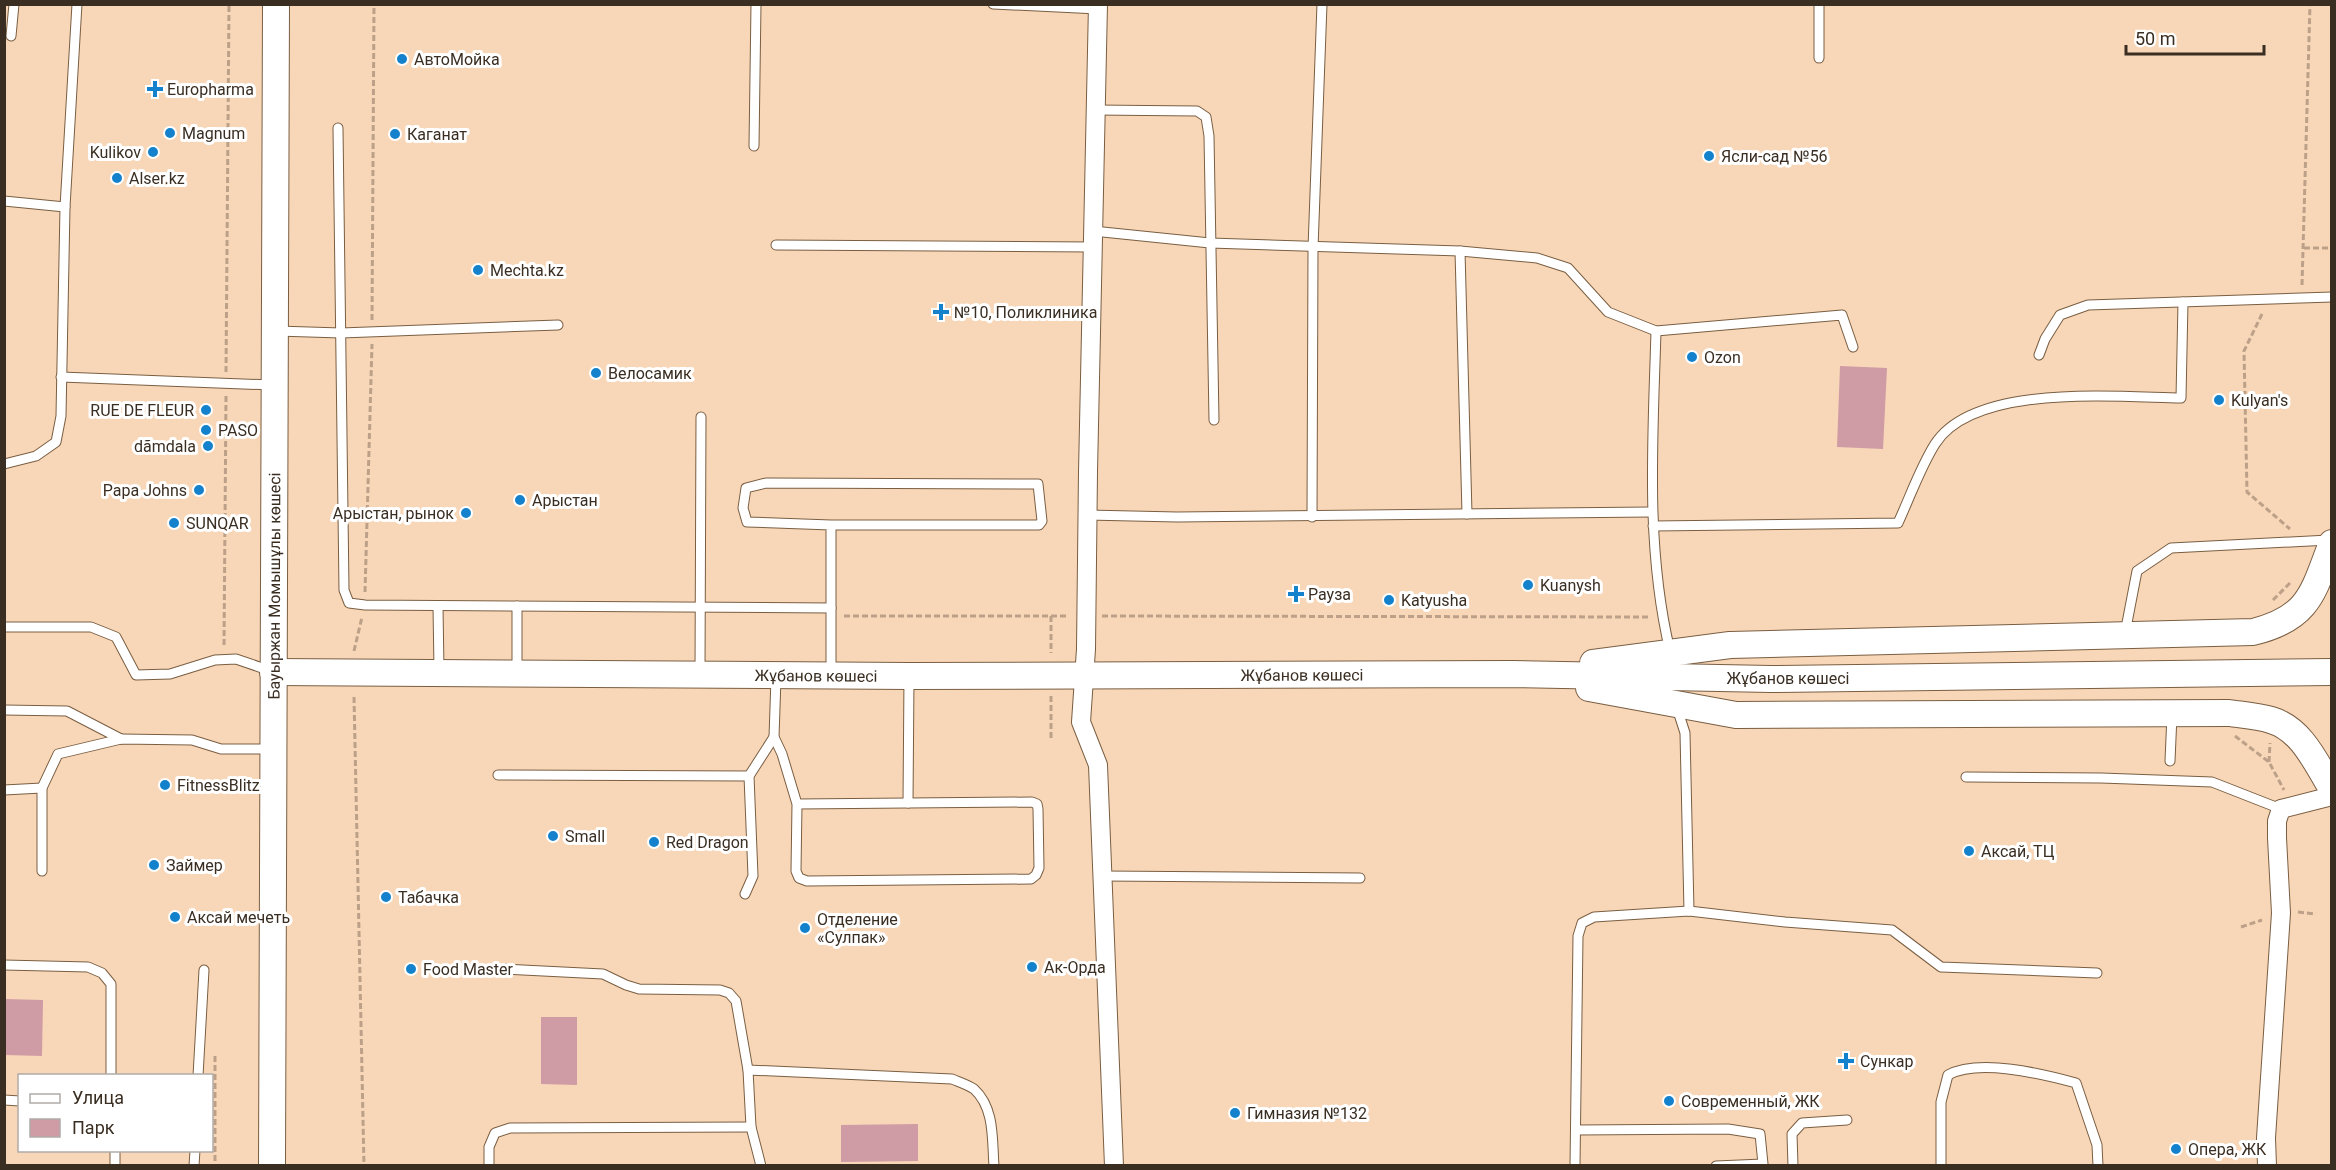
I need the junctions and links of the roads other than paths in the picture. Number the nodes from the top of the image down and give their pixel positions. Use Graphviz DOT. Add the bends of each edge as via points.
graph roads {
  1 [pos="14,4"];
  2 [pos="77,4"];
  3 [pos="276,4"];
  4 [pos="756,4"];
  5 [pos="993,4"];
  6 [pos="1322,4"];
  7 [pos="1819,4"];
  8 [pos="1098,7"];
  9 [pos="11,36"];
  10 [pos="1819,58"];
  11 [pos="1095,110"];
  12 [pos="338,128"];
  13 [pos="754,146"];
  14 [pos="4,201"];
  15 [pos="65,207"];
  16 [pos="1092,239"];
  17 [pos="1210,243"];
  18 [pos="776,245"];
  19 [pos="1313,248"];
  20 [pos="1460,251"];
  21 [pos="2331,297"];
  22 [pos="2183,302"];
  23 [pos="558,325"];
  24 [pos="275,331"];
  25 [pos="1656,331"];
  26 [pos="341,333"];
  27 [pos="1853,347"];
  28 [pos="2038,355"];
  29 [pos="61,377"];
  30 [pos="274,385"];
  31 [pos="701,417"];
  32 [pos="1214,420"];
  33 [pos="4,464"];
  34 [pos="1651,512"];
  35 [pos="1087,514"];
  36 [pos="1467,514"];
  37 [pos="1312,517"];
  38 [pos="831,525"];
  39 [pos="1653,526"];
  40 [pos="2323,542"];
  41 [pos="438,606"];
  42 [pos="517,606"];
  43 [pos="831,608"];
  44 [pos="701,609"];
  45 [pos="4,627"];
  46 [pos="2115,636"];
  47 [pos="1670,653"];
  48 [pos="273,672"];
  49 [pos="2331,672"];
  50 [pos="439,673"];
  51 [pos="517,673"];
  52 [pos="700,674"];
  53 [pos="776,674"];
  54 [pos="831,674"];
  55 [pos="1083,674"];
  56 [pos="1512,674"];
  57 [pos="909,676"];
  58 [pos="1677,704"];
  59 [pos="4,710"];
  60 [pos="2172,713"];
  61 [pos="774,736"];
  62 [pos="122,739"];
  63 [pos="272,749"];
  64 [pos="2170,760"];
  65 [pos="498,776"];
  66 [pos="749,776"];
  67 [pos="1966,777"];
  68 [pos="42,788"];
  69 [pos="2331,789"];
  70 [pos="4,790"];
  71 [pos="2331,796"];
  72 [pos="908,803"];
  73 [pos="797,804"];
  74 [pos="2286,807"];
  75 [pos="42,872"];
  76 [pos="1102,876"];
  77 [pos="1360,878"];
  78 [pos="745,894"];
  79 [pos="1689,911"];
  80 [pos="4,965"];
  81 [pos="505,969"];
  82 [pos="204,970"];
  83 [pos="2097,973"];
  84 [pos="748,1070"];
  85 [pos="111,1074"];
  86 [pos="198,1074"];
  87 [pos="1847,1120"];
  88 [pos="752,1127"];
  89 [pos="1576,1130"];
  90 [pos="272,1166"];
  91 [pos="489,1166"];
  92 [pos="761,1166"];
  93 [pos="994,1166"];
  94 [pos="1114,1166"];
  95 [pos="1575,1166"];
  96 [pos="1716,1166"];
  97 [pos="1793,1166"];
  98 [pos="1941,1166"];
  99 [pos="2098,1166"];
  100 [pos="2267,1166"];
  1 -- 9 [label="lane"];
  2 -- 15 [label="lane"];
  3 -- 24 [label="main road, Бауыржан Момышұлы көшесі"];
  4 -- 13 [label="lane"];
  5 -- 8 [label="lane"];
  6 -- 19 [label="lane"];
  7 -- 10 [label="lane"];
  8 -- 11 [label="street"];
  11 -- 16 [label="street"];
  11 -- 17 [label="lane" via="1197,111 1206,117"];
  12 -- 26 [label="lane"];
  14 -- 15 [label="lane"];
  15 -- 29 [label="lane"];
  16 -- 17 [label="lane"];
  16 -- 18 [label="lane"];
  16 -- 35 [label="street"];
  17 -- 19 [label="lane"];
  17 -- 32 [label="lane"];
  19 -- 20 [label="lane"];
  19 -- 37 [label="lane"];
  20 -- 25 [label="lane" via="1537,258 1568,268 1608,312"];
  20 -- 36 [label="lane"];
  21 -- 22 [label="lane"];
  22 -- 28 [label="lane" via="2088,304 2060,315"];
  22 -- 39 [label="lane" via="2181,398 2076,396 2016,400 1961,418 1935,443 1898,523"];
  23 -- 26 [label="lane"];
  24 -- 26 [label="lane"];
  24 -- 30 [label="main road, Бауыржан Момышұлы көшесі"];
  25 -- 27 [label="lane" via="1842,315"];
  25 -- 34 [label="lane"];
  26 -- 41 [label="lane" via="344,590 350,603"];
  29 -- 30 [label="lane"];
  29 -- 33 [label="lane" via="56,442 36,456"];
  30 -- 48 [label="main road, Бауыржан Момышұлы көшесі"];
  31 -- 44 [label="lane"];
  34 -- 36 [label="lane"];
  34 -- 39 [label="lane"];
  35 -- 37 [label="lane"];
  35 -- 55 [label="street"];
  36 -- 37 [label="lane"];
  38 -- 38 [label="lane" via="1039,525 1042,521 1038,484 766,483 746,488 742,508 747,522"];
  38 -- 43 [label="lane"];
  39 -- 47 [label="lane" via="1662,617"];
  40 -- 46 [label="main road" via="2311,596 2294,615 2272,627 2253,632"];
  40 -- 46 [label="lane" via="2171,548 2137,571 2126,628"];
  41 -- 42 [label="lane"];
  41 -- 50 [label="lane"];
  42 -- 44 [label="lane"];
  42 -- 51 [label="lane"];
  43 -- 44 [label="lane"];
  43 -- 54 [label="lane"];
  44 -- 52 [label="lane"];
  45 -- 48 [label="lane" via="91,627 116,637 136,675 170,674 215,660 236,659"];
  46 -- 47 [label="main road" via="1730,645"];
  47 -- 56 [label="main road"];
  48 -- 50 [label="main road, Жұбанов көшесі"];
  48 -- 63 [label="main road, Бауыржан Момышұлы көшесі"];
  49 -- 56 [label="main road, Жұбанов көшесі, bridge" via="1771,679"];
  50 -- 51 [label="main road, Жұбанов көшесі"];
  51 -- 52 [label="main road, Жұбанов көшесі"];
  52 -- 53 [label="main road, Жұбанов көшесі"];
  53 -- 54 [label="main road, Жұбанов көшесі"];
  53 -- 61 [label="lane"];
  54 -- 57 [label="main road, Жұбанов көшесі"];
  55 -- 56 [label="main road, Жұбанов көшесі"];
  55 -- 57 [label="main road, Жұбанов көшесі"];
  55 -- 76 [label="street" via="1080,722 1098,765"];
  56 -- 58 [label="main road"];
  57 -- 72 [label="lane"];
  58 -- 60 [label="main road" via="1736,715"];
  58 -- 79 [label="lane" via="1685,733"];
  59 -- 62 [label="lane" via="67,711"];
  60 -- 64 [label="lane"];
  60 -- 69 [label="main road" via="2229,713 2271,720 2290,729 2306,746"];
  61 -- 66 [label="lane"];
  61 -- 73 [label="lane"];
  62 -- 63 [label="lane"];
  62 -- 68 [label="lane" via="58,754"];
  63 -- 90 [label="main road, Бауыржан Момышұлы көшесі"];
  65 -- 66 [label="lane"];
  66 -- 78 [label="lane" via="753,876"];
  67 -- 74 [label="lane" via="2212,782"];
  68 -- 70 [label="lane"];
  68 -- 75 [label="lane"];
  71 -- 74 [label="street"];
  72 -- 73 [label="lane"];
  72 -- 73 [label="lane" via="1037,804 1036,875 1031,879 799,879"];
  74 -- 100 [label="street" via="2277,821 2281,914"];
  76 -- 77 [label="lane"];
  76 -- 94 [label="street"];
  79 -- 83 [label="lane" via="1892,930 1941,967"];
  79 -- 89 [label="lane" via="1594,916 1582,923 1578,936"];
  80 -- 85 [label="lane" via="88,967 102,973 111,984"];
  81 -- 84 [label="lane" via="603,974 639,989 729,993 736,1001"];
  82 -- 86 [label="lane"];
  84 -- 88 [label="lane"];
  84 -- 93 [label="lane" via="952,1079 973,1089 987,1107"];
  87 -- 97 [label="lane" via="1802,1124 1792,1134"];
  88 -- 91 [label="lane" via="510,1128 495,1133 489,1147"];
  88 -- 92 [label="lane"];
  89 -- 95 [label="lane"];
  89 -- 96 [label="lane" via="1728,1130 1760,1134 1763,1164"];
  98 -- 99 [label="lane" via="1941,1102 1948,1075 1958,1069 2014,1069 2076,1083 2097,1144"];
}
